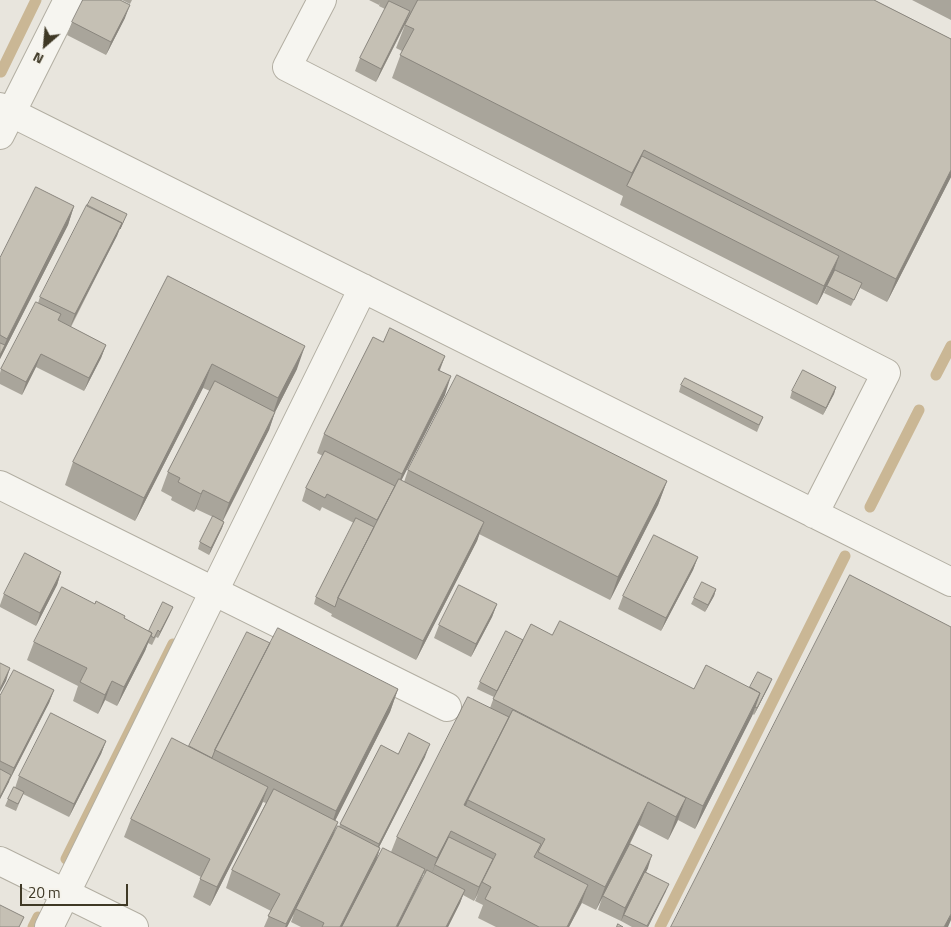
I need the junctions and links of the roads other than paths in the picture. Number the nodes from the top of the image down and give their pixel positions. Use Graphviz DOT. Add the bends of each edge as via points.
graph roads {
  1 [pos="68,0"];
  2 [pos="322,0"];
  3 [pos="4,118"];
  4 [pos="363,288"];
  5 [pos="0,485"];
  6 [pos="814,514"];
  7 [pos="951,582"];
  8 [pos="214,591"];
  9 [pos="447,707"];
  10 [pos="0,861"];
  11 [pos="66,893"];
  12 [pos="49,927"];
  13 [pos="134,927"];
  1 -- 3 [label="street"];
  2 -- 6 [label="street" via="287,67 886,373"];
  3 -- 4 [label="street"];
  4 -- 6 [label="street"];
  4 -- 8 [label="street"];
  5 -- 8 [label="street"];
  6 -- 7 [label="street"];
  8 -- 9 [label="street"];
  8 -- 11 [label="street"];
  10 -- 11 [label="street"];
  11 -- 12 [label="street"];
  11 -- 13 [label="street"];
}
